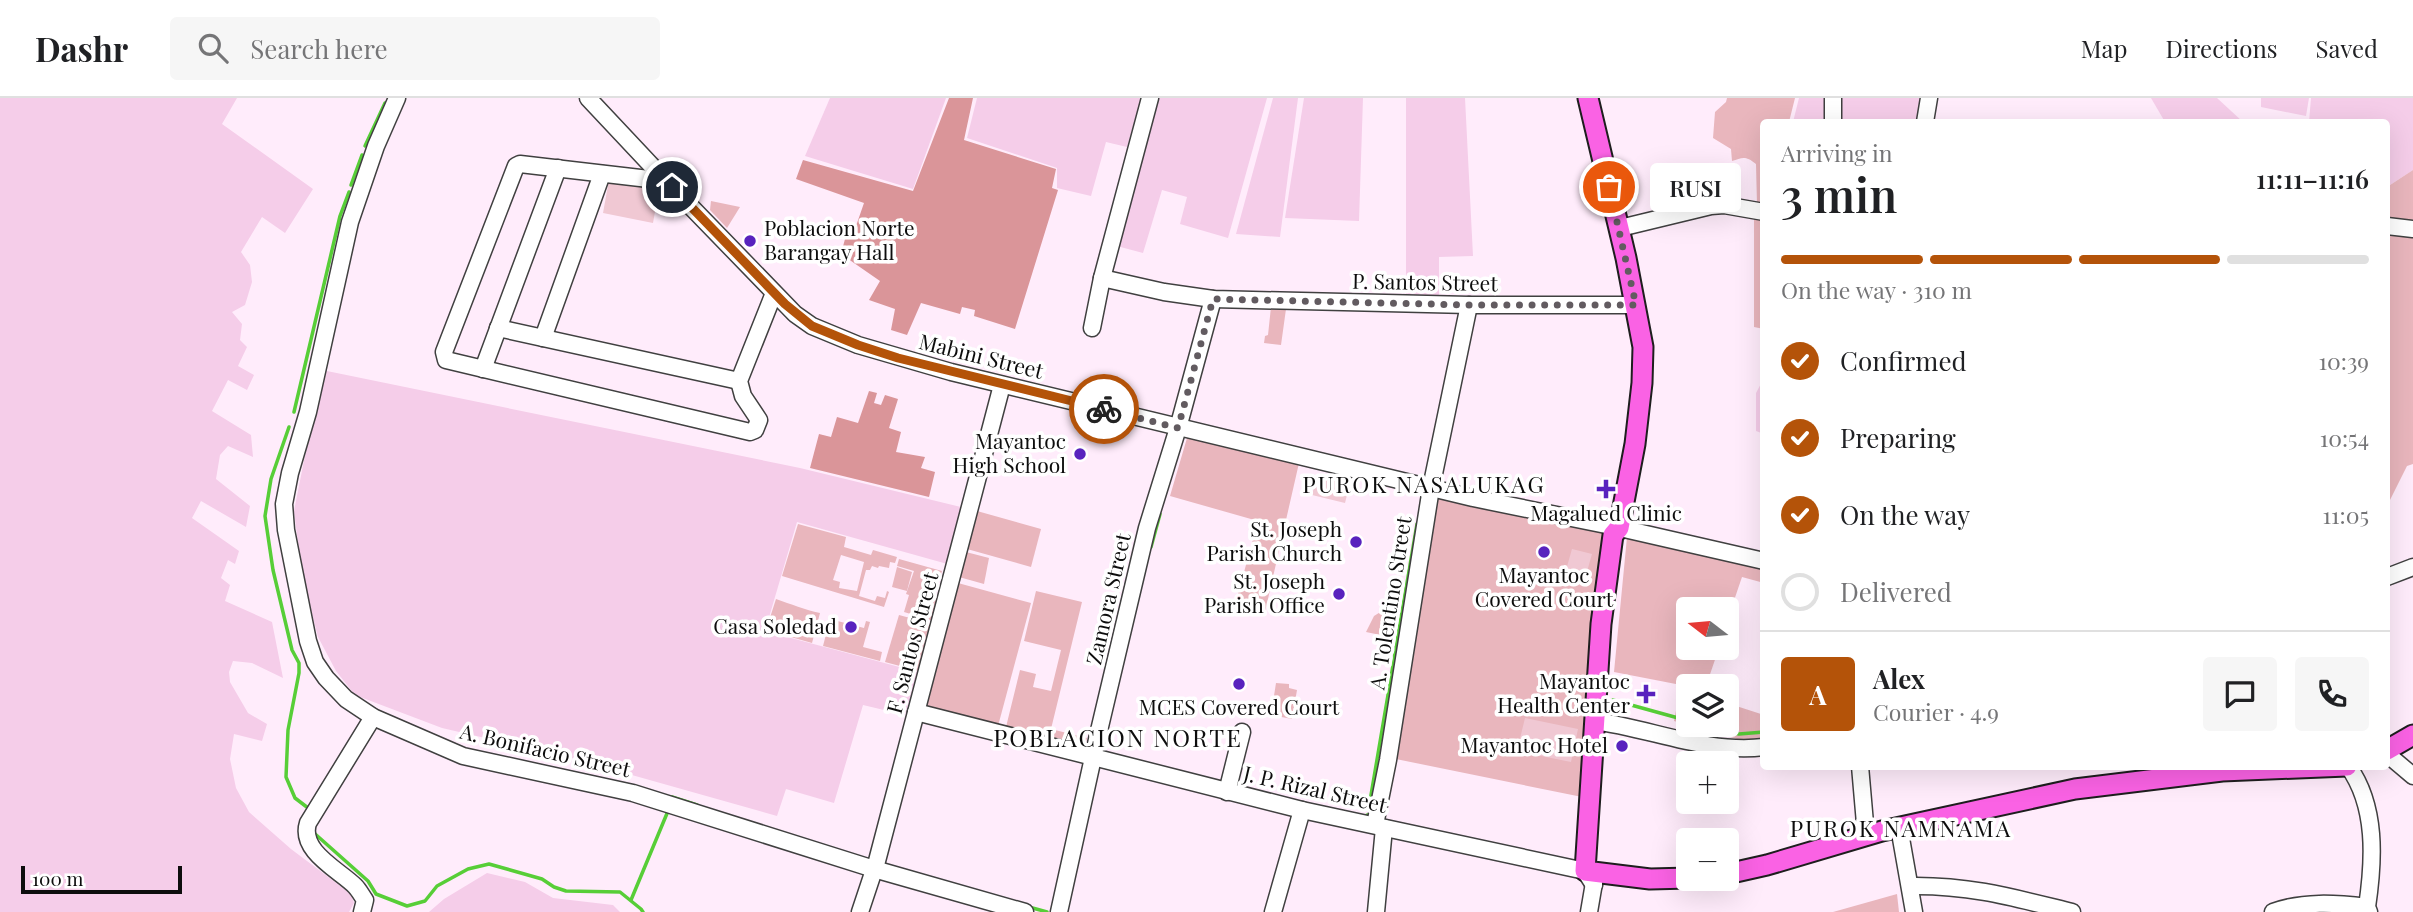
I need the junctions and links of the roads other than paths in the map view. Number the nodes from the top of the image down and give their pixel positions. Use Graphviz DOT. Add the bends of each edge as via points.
graph roads {
  1 [pos="397,98"];
  2 [pos="588,98"];
  3 [pos="1150,98"];
  4 [pos="1588,98"];
  5 [pos="1833,98"];
  6 [pos="1929,98"];
  7 [pos="1833,119"];
  8 [pos="1926,119"];
  9 [pos="558,168"];
  10 [pos="602,174"];
  11 [pos="666,181"];
  12 [pos="1760,211"];
  13 [pos="2390,226"];
  14 [pos="1620,228"];
  15 [pos="2413,229"];
  16 [pos="1102,278"];
  17 [pos="774,293"];
  18 [pos="1213,299"];
  19 [pos="1469,305"];
  20 [pos="1636,305"];
  21 [pos="498,328"];
  22 [pos="1092,328"];
  23 [pos="543,338"];
  24 [pos="483,369"];
  25 [pos="739,382"];
  26 [pos="1002,385"];
  27 [pos="1178,428"];
  28 [pos="1431,488"];
  29 [pos="1619,528"];
  30 [pos="1760,560"];
  31 [pos="2413,567"];
  32 [pos="2390,576"];
  33 [pos="916,712"];
  34 [pos="373,717"];
  35 [pos="1598,721"];
  36 [pos="1242,732"];
  37 [pos="2413,735"];
  38 [pos="1760,747"];
  39 [pos="2390,750"];
  40 [pos="2390,755"];
  41 [pos="1093,758"];
  42 [pos="1860,770"];
  43 [pos="2233,770"];
  44 [pos="2351,770"];
  45 [pos="2413,776"];
  46 [pos="1227,792"];
  47 [pos="1302,810"];
  48 [pos="1379,826"];
  49 [pos="1899,827"];
  50 [pos="1866,835"];
  51 [pos="874,869"];
  52 [pos="1739,871"];
  53 [pos="1591,876"];
  54 [pos="1676,878"];
  55 [pos="1910,886"];
  56 [pos="2368,909"];
  57 [pos="362,912"];
  58 [pos="860,912"];
  59 [pos="1025,912"];
  60 [pos="1059,912"];
  61 [pos="1273,912"];
  62 [pos="1376,912"];
  63 [pos="1589,912"];
  64 [pos="1914,912"];
  65 [pos="2072,912"];
  66 [pos="2273,912"];
  1 -- 34 [label="street, A. Bonifacio Street" via="350,222 284,504 300,607 315,662 346,699"];
  2 -- 11 [label="street, Mabini Street"];
  3 -- 16 [label="street"];
  4 -- 14 [label="main road"];
  5 -- 7 [label="street"];
  6 -- 8 [label="street"];
  9 -- 10 [label="street"];
  9 -- 21 [label="street"];
  9 -- 24 [label="street" via="520,164 513,169 446,347 444,356 449,361"];
  10 -- 11 [label="street"];
  10 -- 23 [label="street"];
  11 -- 17 [label="street, Mabini Street"];
  12 -- 14 [label="street" via="1711,206"];
  13 -- 15 [label="street"];
  14 -- 20 [label="main road"];
  16 -- 18 [label="street, P. Santos Street"];
  16 -- 22 [label="street"];
  17 -- 25 [label="street"];
  17 -- 26 [label="street, Mabini Street" via="804,320 832,335"];
  18 -- 19 [label="street, P. Santos Street"];
  18 -- 27 [label="street, Zamora Street"];
  19 -- 20 [label="street, P. Santos Street"];
  19 -- 28 [label="street, A. Tolentino Street"];
  20 -- 29 [label="main road" via="1643,347 1642,383"];
  21 -- 23 [label="street"];
  21 -- 24 [label="street"];
  23 -- 25 [label="street"];
  24 -- 25 [label="street" via="750,432 759,420"];
  26 -- 27 [label="street, Mabini Street"];
  26 -- 33 [label="street, F. Santos Street"];
  27 -- 28 [label="street, Mabini Street"];
  27 -- 41 [label="street, Zamora Street" via="1147,528"];
  28 -- 29 [label="street, Mabini Street"];
  28 -- 48 [label="street, A. Tolentino Street"];
  29 -- 30 [label="street, Mabini Street"];
  29 -- 35 [label="main road" via="1624,536 1606,620"];
  31 -- 32 [label="street"];
  33 -- 41 [label="street, J. P. Rizal Street"];
  33 -- 51 [label="street, F. Santos Street"];
  34 -- 51 [label="street, A. Bonifacio Street" via="463,756 633,793"];
  34 -- 57 [label="street" via="306,831 317,853 357,888 365,900"];
  35 -- 38 [label="street" via="1711,745"];
  35 -- 53 [label="main road"];
  36 -- 46 [label="street"];
  37 -- 39 [label="main road"];
  40 -- 45 [label="street"];
  41 -- 46 [label="street, J. P. Rizal Street"];
  41 -- 60 [label="street, Zamora Street"];
  42 -- 50 [label="street"];
  43 -- 49 [label="main road" via="2102,785"];
  44 -- 56 [label="street" via="2369,812"];
  46 -- 47 [label="street, J. P. Rizal Street"];
  47 -- 48 [label="street, J. P. Rizal Street"];
  47 -- 61 [label="street"];
  48 -- 53 [label="street, J. P. Rizal Street"];
  48 -- 62 [label="street, A. Tolentino Street"];
  49 -- 50 [label="main road"];
  49 -- 55 [label="street"];
  50 -- 52 [label="main road"];
  51 -- 58 [label="street, F. Santos Street"];
  51 -- 59 [label="street, A. Bonifacio Street"];
  53 -- 54 [label="main road"];
  53 -- 63 [label="street"];
  55 -- 64 [label="street"];
  55 -- 65 [label="street" via="1983,890"];
  56 -- 66 [label="street" via="2306,905"];
}
